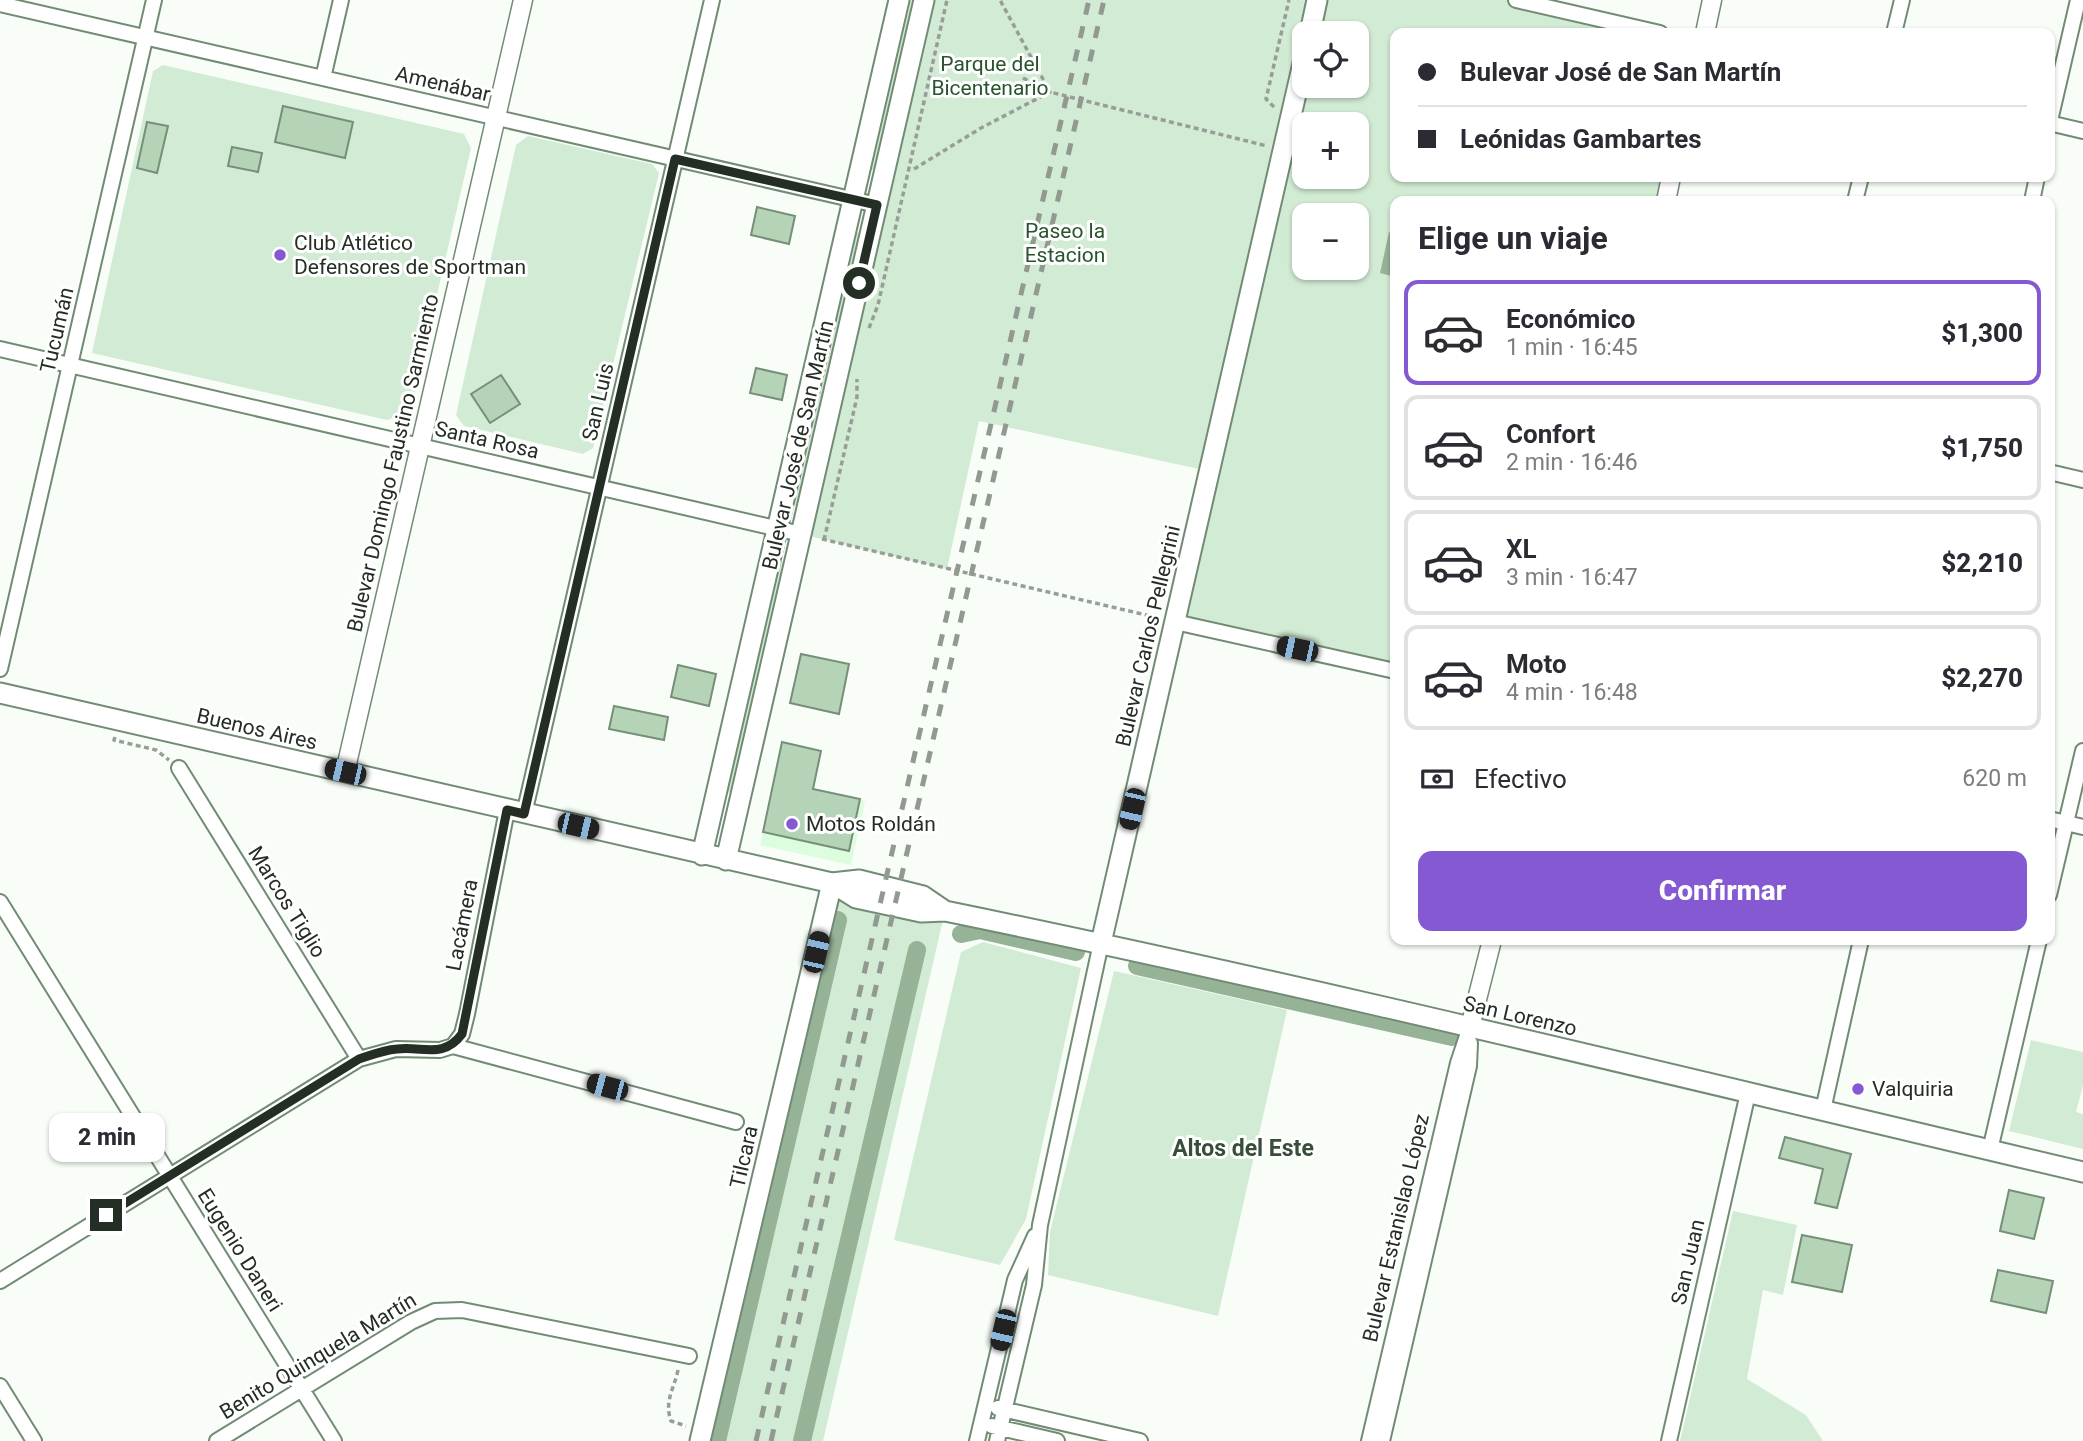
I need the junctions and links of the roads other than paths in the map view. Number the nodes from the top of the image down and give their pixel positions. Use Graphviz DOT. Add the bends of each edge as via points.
graph roads {
  1 [pos="155,0"];
  2 [pos="341,0"];
  3 [pos="523,0"];
  4 [pos="712,0"];
  5 [pos="899,0"];
  6 [pos="924,0"];
  7 [pos="1317,0"];
  8 [pos="1518,0"];
  9 [pos="1712,0"];
  10 [pos="1902,0"];
  11 [pos="2078,0"];
  12 [pos="0,4"];
  13 [pos="1313,21"];
  14 [pos="1638,28"];
  15 [pos="1706,28"];
  16 [pos="1895,28"];
  17 [pos="146,37"];
  18 [pos="323,78"];
  19 [pos="1295,98"];
  20 [pos="2055,98"];
  21 [pos="496,118"];
  22 [pos="2055,125"];
  23 [pos="2083,131"];
  24 [pos="675,159"];
  25 [pos="853,200"];
  26 [pos="877,205"];
  27 [pos="0,349"];
  28 [pos="71,364"];
  29 [pos="421,446"];
  30 [pos="2055,473"];
  31 [pos="2083,480"];
  32 [pos="600,487"];
  33 [pos="777,529"];
  34 [pos="801,534"];
  35 [pos="1175,622"];
  36 [pos="0,669"];
  37 [pos="1390,670"];
  38 [pos="0,693"];
  39 [pos="2083,751"];
  40 [pos="179,768"];
  41 [pos="345,772"];
  42 [pos="515,812"];
  43 [pos="2055,820"];
  44 [pos="2066,823"];
  45 [pos="2083,827"];
  46 [pos="702,855"];
  47 [pos="726,860"];
  48 [pos="2055,870"];
  49 [pos="832,883"];
  50 [pos="897,898"];
  51 [pos="0,902"];
  52 [pos="1101,943"];
  53 [pos="1491,945"];
  54 [pos="1860,945"];
  55 [pos="2038,945"];
  56 [pos="1470,1027"];
  57 [pos="453,1046"];
  58 [pos="359,1059"];
  59 [pos="1748,1093"];
  60 [pos="1823,1111"];
  61 [pos="736,1122"];
  62 [pos="1990,1150"];
  63 [pos="2083,1172"];
  64 [pos="170,1176"];
  65 [pos="1040,1225"];
  66 [pos="1015,1280"];
  67 [pos="0,1281"];
  68 [pos="1034,1285"];
  69 [pos="690,1356"];
  70 [pos="0,1386"];
  71 [pos="302,1389"];
  72 [pos="985,1405"];
  73 [pos="1005,1410"];
  74 [pos="981,1423"];
  75 [pos="999,1434"];
  76 [pos="701,1436"];
  77 [pos="34,1441"];
  78 [pos="217,1441"];
  79 [pos="334,1441"];
  80 [pos="976,1441"];
  81 [pos="1057,1441"];
  82 [pos="1140,1441"];
  83 [pos="1369,1441"];
  84 [pos="1382,1441"];
  85 [pos="1669,1441"];
  1 -- 17 [label="street, Tucumán"];
  2 -- 18 [label="street"];
  3 -- 21 [label="street, Bulevar Domingo Faustino Sarmiento"];
  4 -- 24 [label="street, San Luis"];
  5 -- 25 [label="main road, Bulevar José de San Martín"];
  6 -- 26 [label="main road, Bulevar José de San Martín"];
  7 -- 13 [label="main road"];
  8 -- 14 [label="street"];
  9 -- 15 [label="street"];
  10 -- 16 [label="street"];
  11 -- 20 [label="street"];
  12 -- 17 [label="street, Amenábar"];
  17 -- 18 [label="street, Amenábar"];
  17 -- 28 [label="street, Tucumán"];
  18 -- 21 [label="street, Amenábar"];
  19 -- 35 [label="main road, Bulevar Carlos Pellegrini"];
  21 -- 24 [label="street, Amenábar"];
  21 -- 29 [label="street, Bulevar Domingo Faustino Sarmiento"];
  22 -- 23 [label="street"];
  24 -- 25 [label="street, Amenábar"];
  24 -- 32 [label="street, San Luis"];
  25 -- 26 [label="street, Amenábar"];
  25 -- 33 [label="main road, Bulevar José de San Martín"];
  26 -- 34 [label="main road, Bulevar José de San Martín"];
  27 -- 28 [label="street, Santa Rosa"];
  28 -- 29 [label="street, Santa Rosa"];
  28 -- 36 [label="street, Tucumán"];
  29 -- 32 [label="street, Santa Rosa"];
  29 -- 41 [label="street, Bulevar Domingo Faustino Sarmiento"];
  30 -- 31 [label="street"];
  32 -- 33 [label="street, Santa Rosa"];
  32 -- 42 [label="street, San Luis"];
  33 -- 34 [label="street, Santa Rosa"];
  33 -- 46 [label="main road, Bulevar José de San Martín"];
  34 -- 47 [label="main road, Bulevar José de San Martín"];
  35 -- 37 [label="street"];
  35 -- 52 [label="main road, Bulevar Carlos Pellegrini"];
  38 -- 41 [label="main road, Buenos Aires"];
  39 -- 44 [label="street"];
  40 -- 58 [label="street, Marcos Tiglio"];
  41 -- 42 [label="main road, Buenos Aires"];
  42 -- 46 [label="main road, Buenos Aires"];
  42 -- 57 [label="street, Lacámera" via="462,1034"];
  43 -- 44 [label="street"];
  44 -- 45 [label="street"];
  44 -- 48 [label="street"];
  46 -- 47 [label="main road, Buenos Aires"];
  47 -- 49 [label="main road, Buenos Aires"];
  49 -- 50 [label="main road, Buenos Aires" via="859,880"];
  49 -- 76 [label="main road, Tilcara"];
  50 -- 52 [label="main road, San Lorenzo" via="923,896 945,911"];
  51 -- 64 [label="street, Eugenio Daneri"];
  52 -- 56 [label="main road, San Lorenzo"];
  52 -- 65 [label="street, Bulevar Carlos Pellegrini"];
  53 -- 56 [label="street, Bulevar Estanislao López"];
  54 -- 60 [label="street"];
  55 -- 62 [label="street"];
  56 -- 59 [label="main road, San Lorenzo"];
  56 -- 83 [label="street, Bulevar Estanislao López"];
  56 -- 84 [label="street, Bulevar Estanislao López" via="1469,1066"];
  57 -- 58 [label="street" via="396,1049"];
  57 -- 61 [label="street"];
  58 -- 64 [label="street"];
  59 -- 60 [label="main road, San Lorenzo"];
  59 -- 85 [label="street, San Juan"];
  60 -- 62 [label="main road, San Lorenzo"];
  62 -- 63 [label="main road, San Lorenzo"];
  64 -- 67 [label="street"];
  64 -- 71 [label="street, Eugenio Daneri"];
  65 -- 66 [label="street, Bulevar Carlos Pellegrini"];
  65 -- 68 [label="street, Bulevar Carlos Pellegrini"];
  66 -- 68 [label="street"];
  66 -- 72 [label="street, Bulevar Carlos Pellegrini"];
  68 -- 73 [label="street, Bulevar Carlos Pellegrini"];
  69 -- 71 [label="street, Benito Quinquela Martín" via="462,1310 435,1311"];
  70 -- 77 [label="street"];
  71 -- 78 [label="street, Benito Quinquela Martín"];
  71 -- 79 [label="street, Eugenio Daneri"];
  72 -- 73 [label="street"];
  72 -- 74 [label="street, Bulevar Carlos Pellegrini"];
  73 -- 75 [label="street, Bulevar Carlos Pellegrini"];
  73 -- 82 [label="street"];
  74 -- 75 [label="street"];
  74 -- 80 [label="street, Bulevar Carlos Pellegrini"];
  75 -- 81 [label="street"];
}
